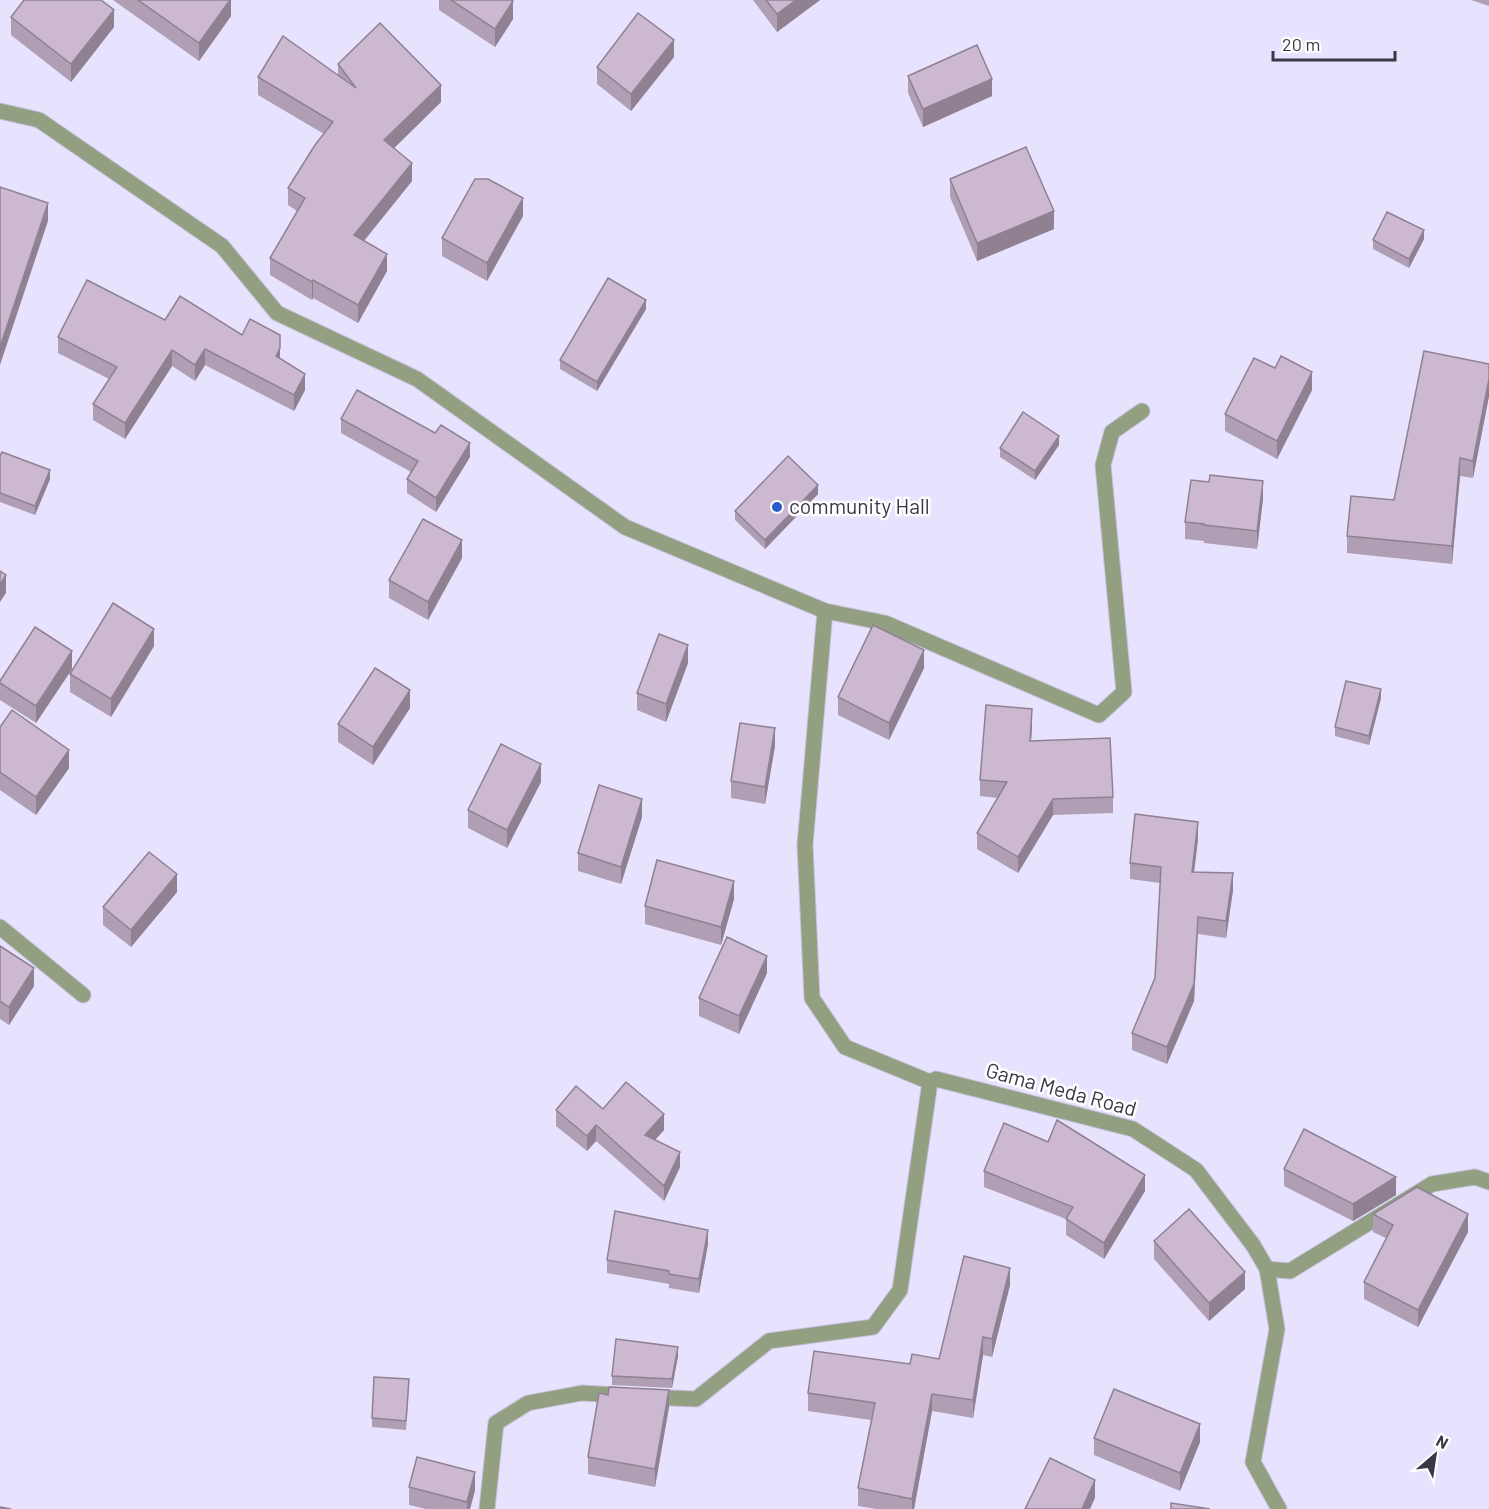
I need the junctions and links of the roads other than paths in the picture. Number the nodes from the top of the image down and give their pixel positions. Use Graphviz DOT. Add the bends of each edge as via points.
graph roads {
  1 [pos="0,111"];
  2 [pos="1142,411"];
  3 [pos="825,611"];
  4 [pos="0,927"];
  5 [pos="83,994"];
  6 [pos="930,1082"];
  7 [pos="1489,1182"];
  8 [pos="1267,1269"];
  9 [pos="487,1509"];
  10 [pos="1279,1509"];
  1 -- 3 [label="street" via="39,120 222,246 277,313 417,379 625,527"];
  2 -- 3 [label="street" via="1113,432 1103,465 1124,692 1098,715 885,623"];
  3 -- 6 [label="street, Gama Meda Road" via="805,845 812,998 845,1047"];
  4 -- 5 [label="street"];
  6 -- 8 [label="street, Gama Meda Road" via="936,1079 1133,1129 1196,1170"];
  6 -- 9 [label="street" via="900,1290 873,1327 769,1341 696,1399 582,1394 528,1403 496,1423"];
  7 -- 8 [label="street" via="1475,1177 1432,1184 1290,1271"];
  8 -- 10 [label="street, Gama Meda Road" via="1277,1329 1253,1462"];
}
